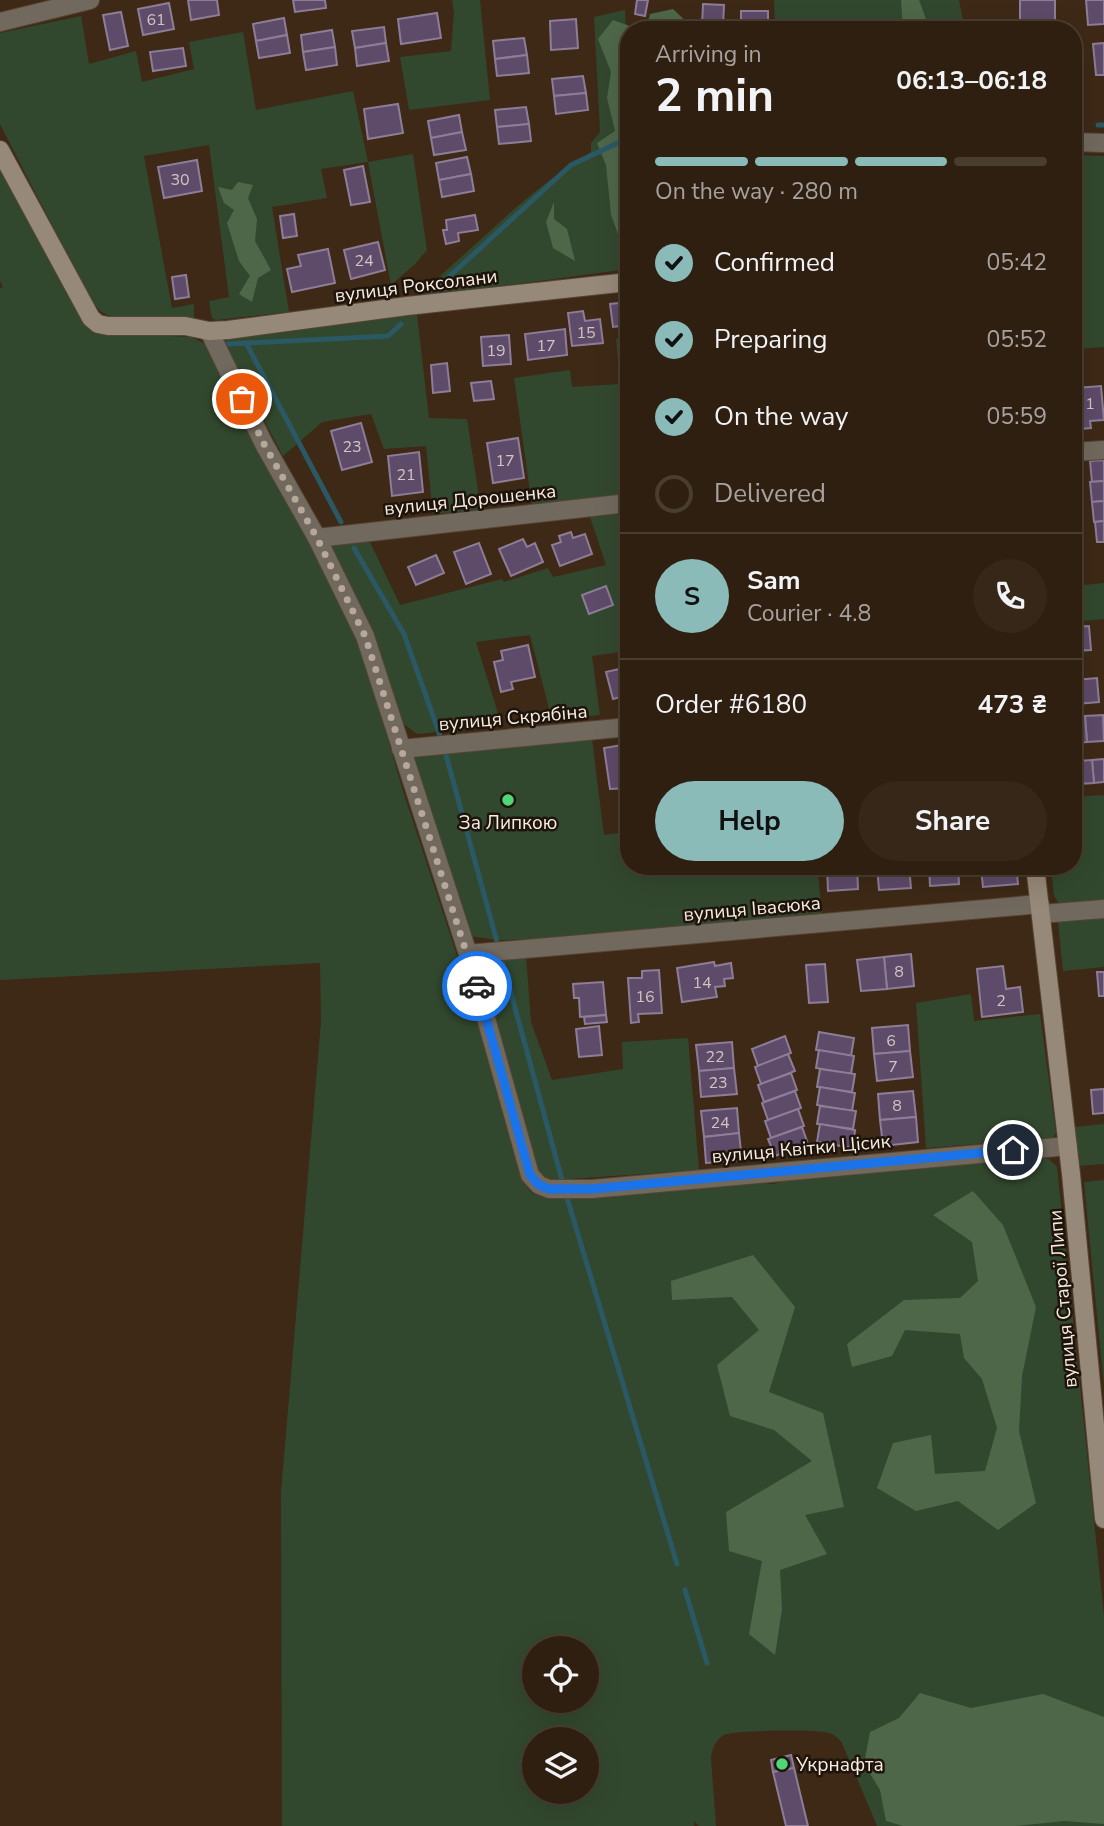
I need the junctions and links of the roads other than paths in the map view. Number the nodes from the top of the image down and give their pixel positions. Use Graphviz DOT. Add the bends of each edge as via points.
graph roads {
  1 [pos="90,0"];
  2 [pos="0,22"];
  3 [pos="1082,142"];
  4 [pos="1104,143"];
  5 [pos="0,150"];
  6 [pos="620,283"];
  7 [pos="209,331"];
  8 [pos="1104,450"];
  9 [pos="1082,451"];
  10 [pos="620,504"];
  11 [pos="317,538"];
  12 [pos="620,728"];
  13 [pos="401,749"];
  14 [pos="1036,875"];
  15 [pos="1041,909"];
  16 [pos="1104,909"];
  17 [pos="468,954"];
  18 [pos="1068,1146"];
  19 [pos="1104,1519"];
  1 -- 2 [label="street"];
  3 -- 4 [label="street"];
  5 -- 7 [label="street, вулиця Роксолани" via="91,318 108,326 185,326"];
  6 -- 7 [label="street, вулиця Роксолани"];
  7 -- 11 [label="street" via="264,444"];
  8 -- 9 [label="street"];
  10 -- 11 [label="street, вулиця Дорошенка"];
  11 -- 13 [label="street" via="365,636"];
  12 -- 13 [label="street, вулиця Скрябіна"];
  13 -- 17 [label="street"];
  14 -- 15 [label="street, вулиця Старої Липи"];
  15 -- 16 [label="street, вулиця Івасюка"];
  15 -- 17 [label="street, вулиця Івасюка"];
  15 -- 18 [label="street, вулиця Старої Липи"];
  17 -- 18 [label="street, вулиця Квітки Цісик" via="523,1156 530,1175 549,1189 592,1189"];
  18 -- 19 [label="street, вулиця Старої Липи"];
}
